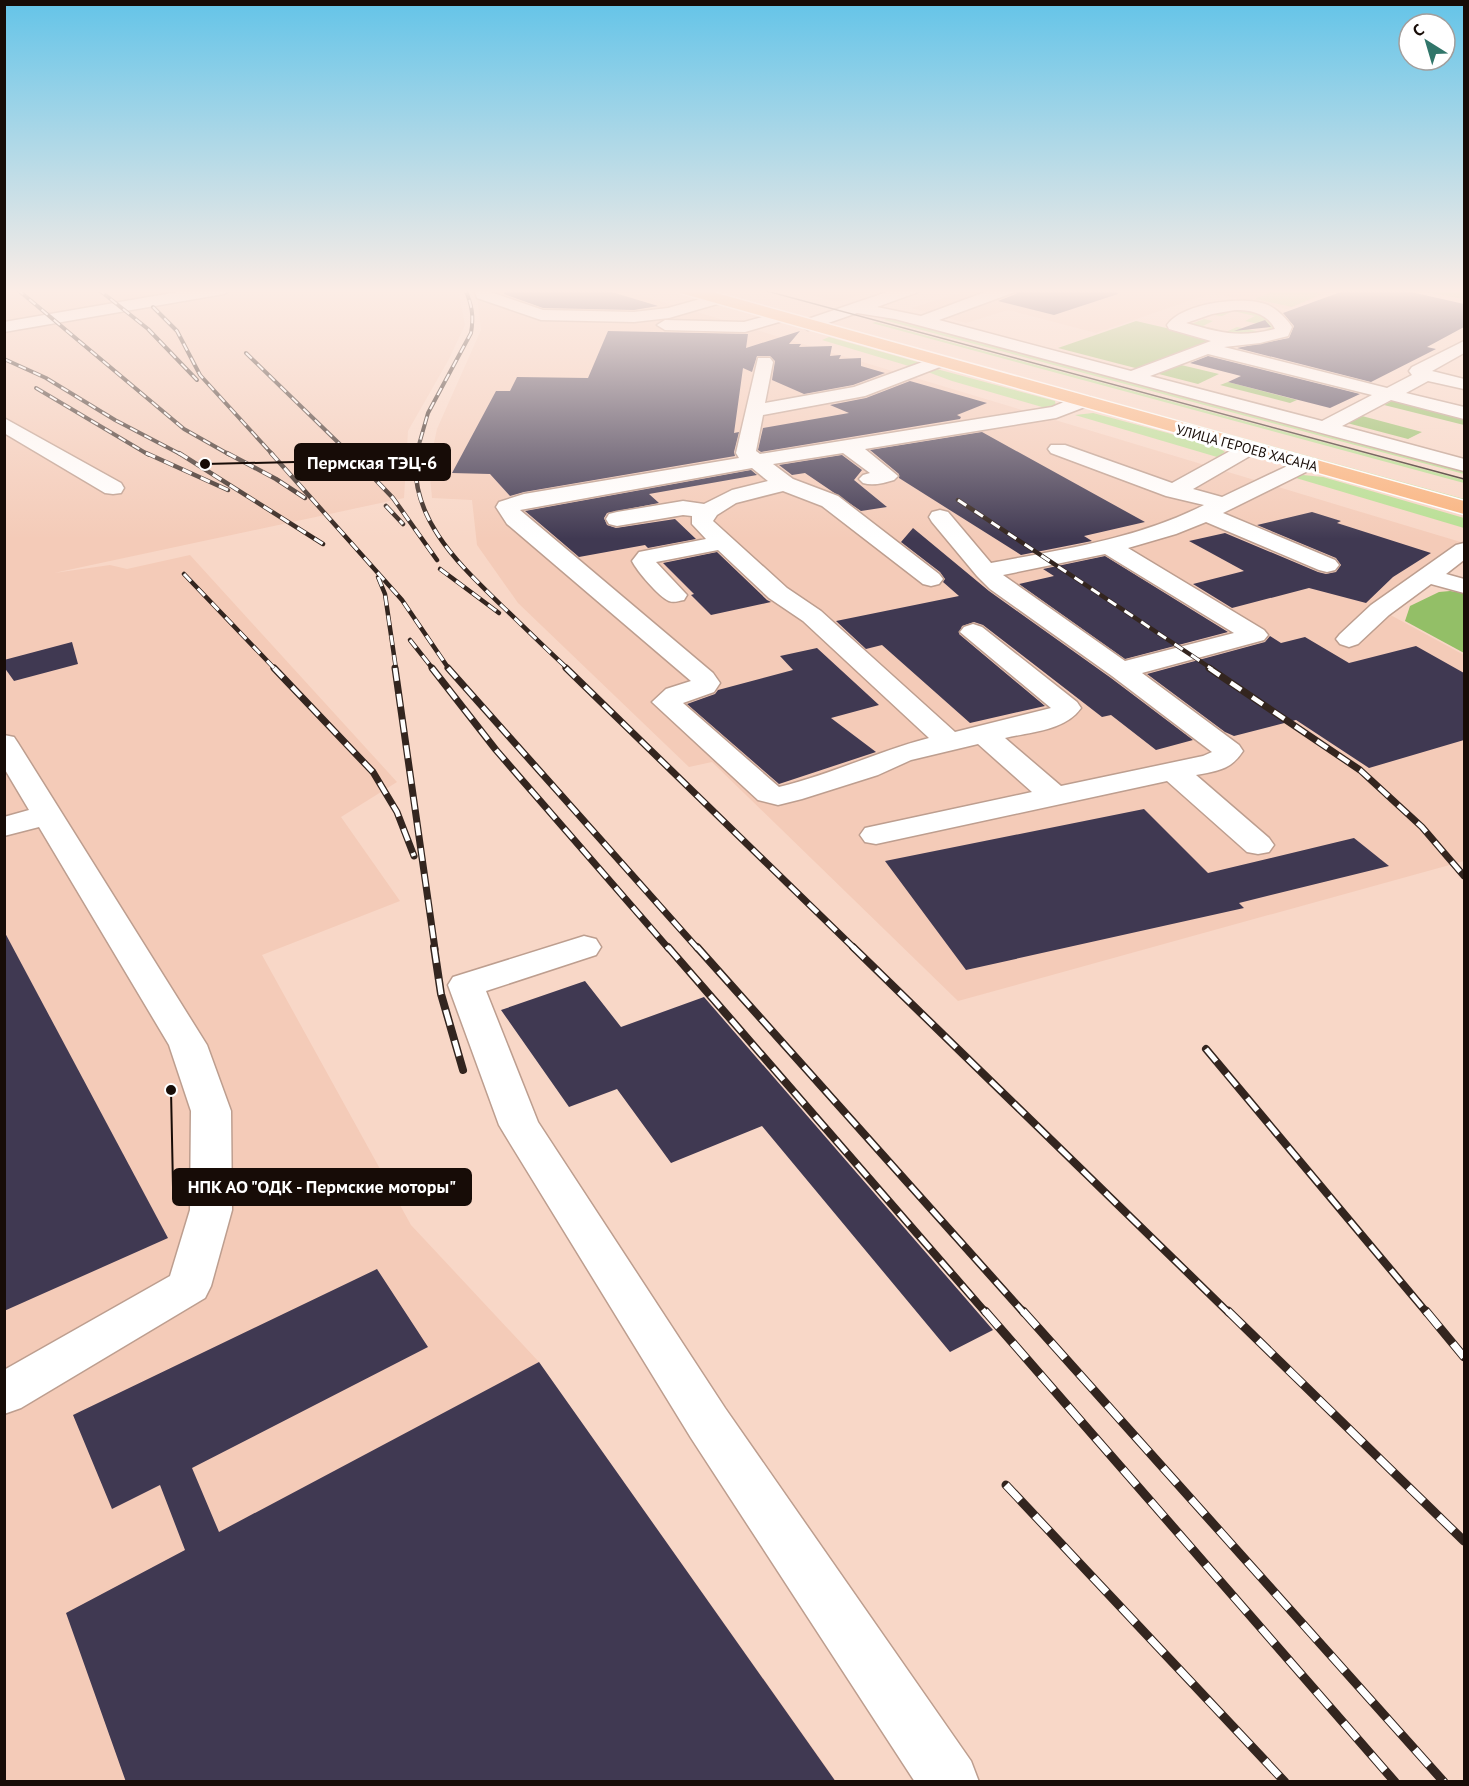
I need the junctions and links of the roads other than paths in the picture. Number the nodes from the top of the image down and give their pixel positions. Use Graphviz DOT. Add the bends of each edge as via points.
graph roads {
  1 [pos="762,372"];
  2 [pos="909,372"];
  3 [pos="980,372"];
  4 [pos="1031,372"];
  5 [pos="1114,372"];
  6 [pos="1143,372"];
  7 [pos="1303,372"];
  8 [pos="1421,372"];
  9 [pos="1426,375"];
  10 [pos="1131,377"];
  11 [pos="1224,380"];
  12 [pos="1464,384"];
  13 [pos="1193,394"];
  14 [pos="1390,394"];
  15 [pos="1083,401"];
  16 [pos="754,411"];
  17 [pos="1464,412"];
  18 [pos="4,424"];
  19 [pos="1324,428"];
  20 [pos="846,445"];
  21 [pos="1058,449"];
  22 [pos="1248,449"];
  23 [pos="756,461"];
  24 [pos="1307,464"];
  25 [pos="1464,465"];
  26 [pos="870,479"];
  27 [pos="785,484"];
  28 [pos="113,488"];
  29 [pos="1464,490"];
  30 [pos="1174,491"];
  31 [pos="1464,508"];
  32 [pos="1215,509"];
  33 [pos="706,511"];
  34 [pos="940,517"];
  35 [pos="617,519"];
  36 [pos="723,542"];
  37 [pos="1107,545"];
  38 [pos="1464,550"];
  39 [pos="1327,565"];
  40 [pos="985,571"];
  41 [pos="1428,576"];
  42 [pos="931,579"];
  43 [pos="1464,586"];
  44 [pos="675,595"];
  45 [pos="973,632"];
  46 [pos="1349,639"];
  47 [pos="1121,669"];
  48 [pos="984,734"];
  49 [pos="949,742"];
  50 [pos="4,743"];
  51 [pos="1173,771"];
  52 [pos="1055,797"];
  53 [pos="49,814"];
  54 [pos="4,827"];
  55 [pos="876,835"];
  56 [pos="1258,845"];
  57 [pos="584,947"];
  58 [pos="4,1394"];
  59 [pos="950,1782"];
  1 -- 16 [label="street"];
  2 -- 16 [label="street" via="858,392"];
  3 -- 15 [label="main road, УЛИЦА ГЕРОЕВ ХАСАНА"];
  4 -- 29 [label="main road, УЛИЦА ГЕРОЕВ ХАСАНА"];
  5 -- 10 [label="street"];
  6 -- 10 [label="street"];
  7 -- 14 [label="street"];
  8 -- 9 [label="street"];
  9 -- 12 [label="street"];
  9 -- 14 [label="street"];
  10 -- 13 [label="street"];
  11 -- 13 [label="street"];
  13 -- 19 [label="street"];
  14 -- 17 [label="street"];
  14 -- 19 [label="street"];
  15 -- 20 [label="street" via="1056,412"];
  15 -- 22 [label="main road, УЛИЦА ГЕРОЕВ ХАСАНА"];
  16 -- 23 [label="street" via="747,453"];
  18 -- 28 [label="street"];
  19 -- 25 [label="street"];
  20 -- 23 [label="street"];
  20 -- 26 [label="street" via="887,476"];
  21 -- 30 [label="street"];
  22 -- 24 [label="main road, УЛИЦА ГЕРОЕВ ХАСАНА"];
  22 -- 30 [label="street"];
  23 -- 27 [label="street"];
  23 -- 49 [label="street" via="507,507 515,519 704,679 704,686 666,702 769,794 791,793 902,754"];
  24 -- 31 [label="main road, УЛИЦА ГЕРОЕВ ХАСАНА"];
  24 -- 32 [label="street"];
  27 -- 33 [label="street" via="744,492"];
  27 -- 42 [label="street" via="830,501"];
  30 -- 32 [label="street"];
  32 -- 37 [label="street" via="1178,526"];
  32 -- 39 [label="street"];
  33 -- 35 [label="street" via="683,508"];
  33 -- 36 [label="street" via="701,518 703,524"];
  34 -- 40 [label="street"];
  36 -- 44 [label="street" via="647,557 644,561"];
  36 -- 49 [label="street" via="778,593 812,616"];
  37 -- 40 [label="street"];
  37 -- 47 [label="street" via="1255,635"];
  38 -- 41 [label="street"];
  40 -- 47 [label="street"];
  41 -- 43 [label="street"];
  41 -- 46 [label="street" via="1380,610"];
  45 -- 48 [label="street" via="1067,708 1053,718"];
  47 -- 51 [label="street" via="1229,751 1226,757 1212,763"];
  48 -- 49 [label="street"];
  48 -- 52 [label="street"];
  50 -- 53 [label="street"];
  51 -- 52 [label="street"];
  51 -- 56 [label="street"];
  52 -- 55 [label="street"];
  53 -- 54 [label="street"];
  53 -- 58 [label="street" via="188,1045 211,1111 211,1210 189,1286"];
  57 -- 59 [label="street" via="466,985 519,1125 708,1423"];
}
